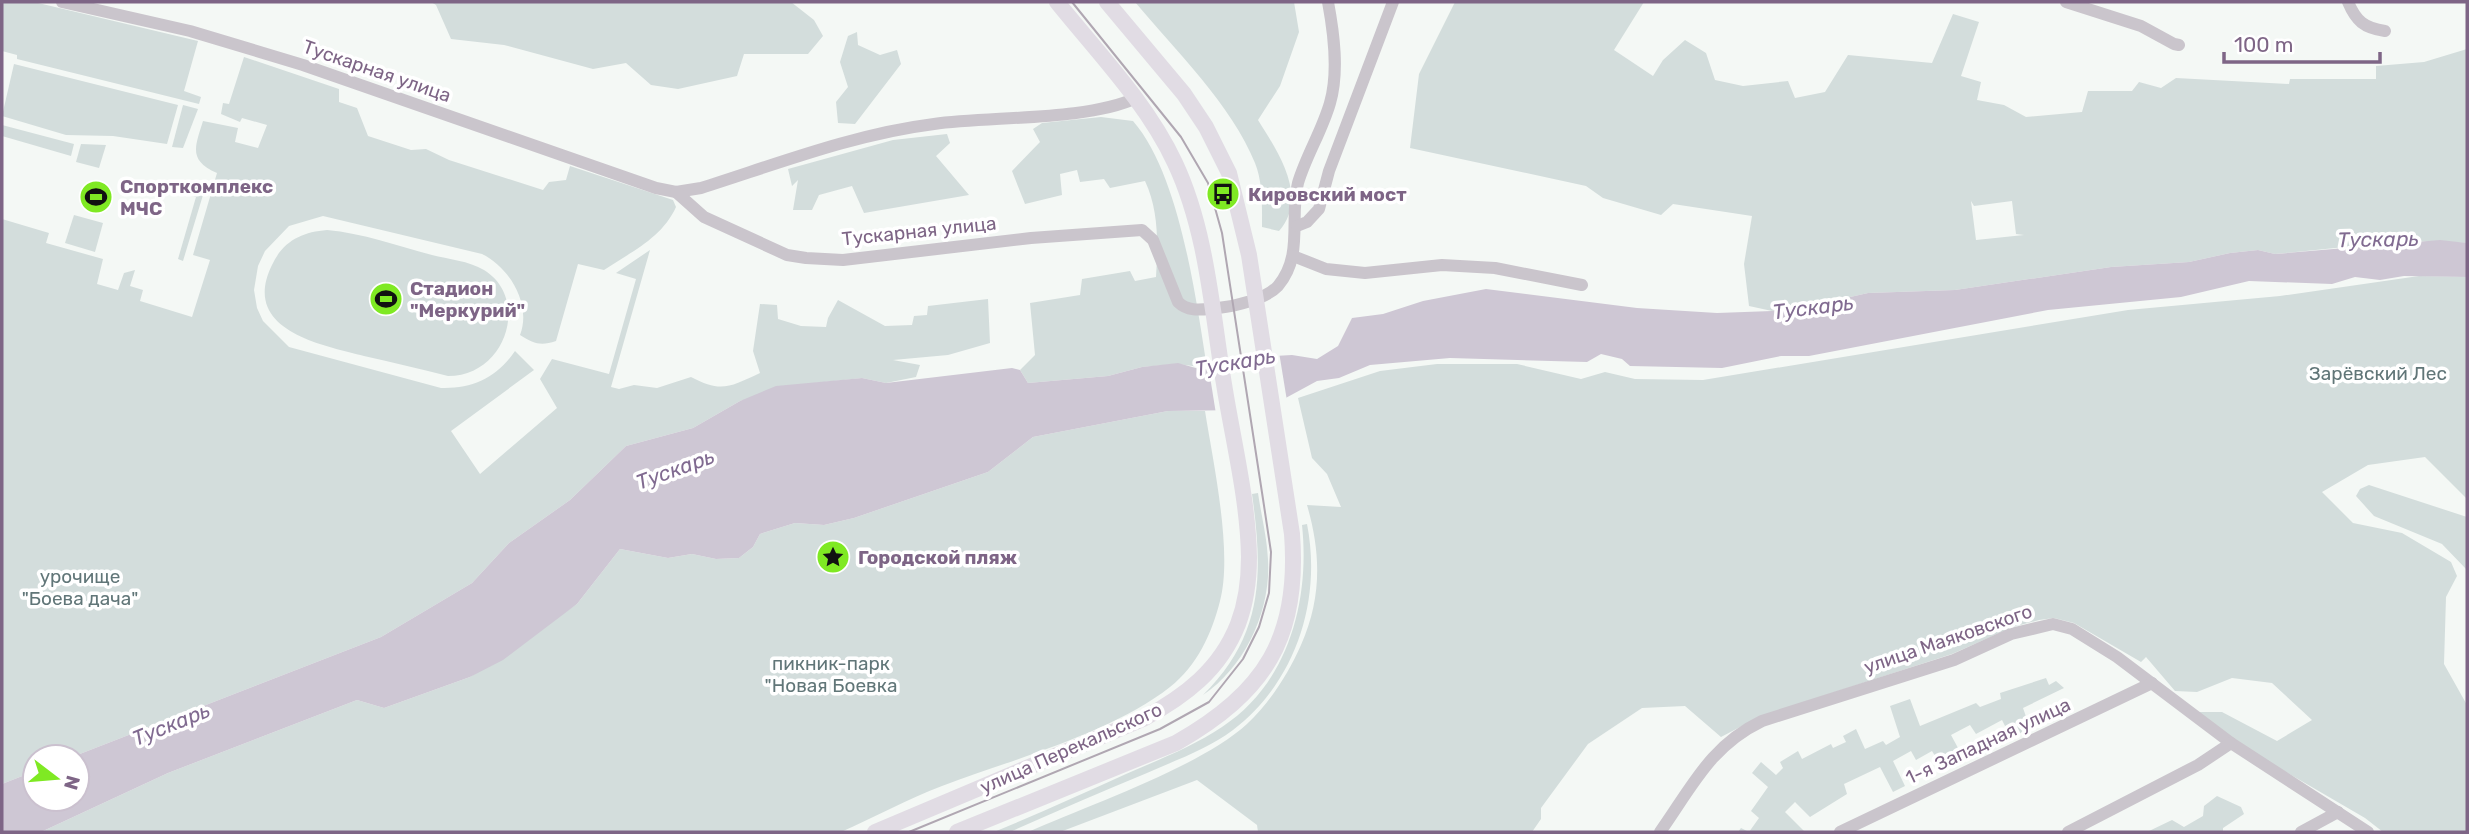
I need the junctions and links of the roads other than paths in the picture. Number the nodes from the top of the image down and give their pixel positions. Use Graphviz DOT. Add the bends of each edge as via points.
graph roads {
  1 [pos="62,2"];
  2 [pos="1057,2"];
  3 [pos="1107,2"];
  4 [pos="1328,2"];
  5 [pos="1392,2"];
  6 [pos="2066,2"];
  7 [pos="2348,2"];
  8 [pos="2385,31"];
  9 [pos="2179,45"];
  10 [pos="1136,99"];
  11 [pos="676,192"];
  12 [pos="1297,226"];
  13 [pos="1293,256"];
  14 [pos="1582,285"];
  15 [pos="2152,683"];
  16 [pos="2231,743"];
  17 [pos="2338,812"];
  18 [pos="875,832"];
  19 [pos="957,832"];
  20 [pos="1660,832"];
  21 [pos="1840,832"];
  22 [pos="2068,832"];
  23 [pos="2301,832"];
  24 [pos="2368,832"];
  1 -- 11 [label="street, Тускарная улица" via="290,61"];
  2 -- 10 [label="main road, улица Перекальского"];
  3 -- 19 [label="main road, улица Перекальского" via="1184,94 1218,147 1241,213 1287,496 1294,563 1290,607 1276,649 1248,691 1210,723 1176,743"];
  4 -- 12 [label="street" via="1333,88 1298,183"];
  5 -- 12 [label="street" via="1319,209"];
  6 -- 9 [label="street" via="2141,26"];
  7 -- 8 [label="street" via="2360,23"];
  10 -- 11 [label="street, Тускарная улица" via="1101,110 933,124 882,133"];
  10 -- 18 [label="main road, улица Перекальского" via="1182,179 1204,265 1243,501 1249,558 1244,606 1228,647 1211,670 1143,719"];
  11 -- 13 [label="street, Тускарная улица" via="704,218 787,255 806,258 843,260 1142,230 1153,240 1178,302 1192,310 1223,308 1273,291"];
  12 -- 13 [label="street"];
  13 -- 14 [label="street" via="1326,269 1365,273 1442,265"];
  15 -- 16 [label="street, улица Маяковского"];
  15 -- 20 [label="street, улица Маяковского" via="2072,629 2035,626 1954,660 1762,721 1739,733 1710,761"];
  15 -- 21 [label="street, 1-я Западная улица"];
  16 -- 17 [label="street, улица Маяковского"];
  16 -- 22 [label="street"];
  17 -- 23 [label="street"];
  17 -- 24 [label="street, улица Маяковского"];
}
